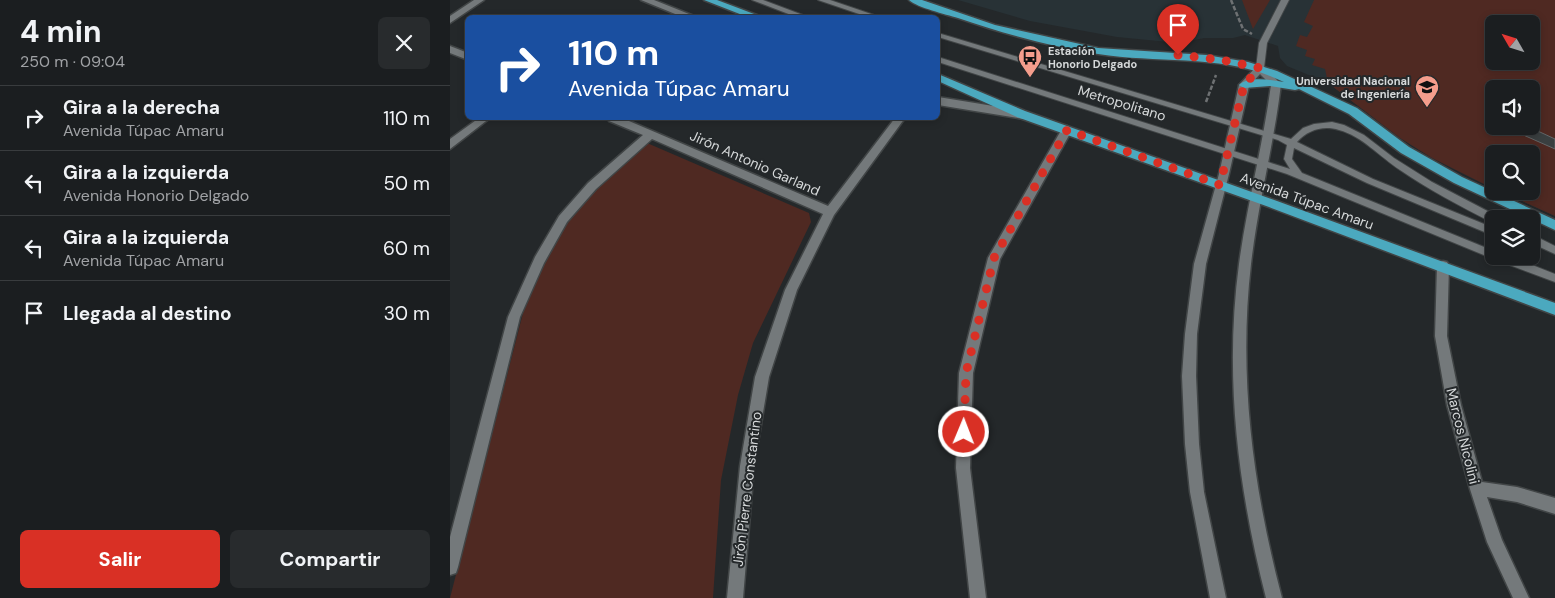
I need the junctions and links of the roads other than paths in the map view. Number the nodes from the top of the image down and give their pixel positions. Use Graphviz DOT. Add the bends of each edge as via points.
graph roads {
  1 [pos="480,0"];
  2 [pos="645,0"];
  3 [pos="708,0"];
  4 [pos="756,0"];
  5 [pos="822,0"];
  6 [pos="912,0"];
  7 [pos="1285,0"];
  8 [pos="687,15"];
  9 [pos="752,15"];
  10 [pos="799,15"];
  11 [pos="870,15"];
  12 [pos="450,20"];
  13 [pos="940,36"];
  14 [pos="450,50"];
  15 [pos="465,56"];
  16 [pos="940,60"];
  17 [pos="1260,68"];
  18 [pos="940,78"];
  19 [pos="1276,84"];
  20 [pos="1244,85"];
  21 [pos="1326,97"];
  22 [pos="940,102"];
  23 [pos="1025,115"];
  24 [pos="482,120"];
  25 [pos="618,120"];
  26 [pos="899,120"];
  27 [pos="1236,124"];
  28 [pos="1067,130"];
  29 [pos="651,134"];
  30 [pos="1268,134"];
  31 [pos="1291,143"];
  32 [pos="450,145"];
  33 [pos="1229,151"];
  34 [pos="1262,163"];
  35 [pos="1298,175"];
  36 [pos="1220,185"];
  37 [pos="1256,198"];
  38 [pos="830,212"];
  39 [pos="1485,214"];
  40 [pos="1555,225"];
  41 [pos="1485,228"];
  42 [pos="1540,242"];
  43 [pos="1540,249"];
  44 [pos="1555,250"];
  45 [pos="1485,252"];
  46 [pos="1555,255"];
  47 [pos="1520,265"];
  48 [pos="1443,266"];
  49 [pos="1555,278"];
  50 [pos="1555,309"];
  51 [pos="1477,489"];
  52 [pos="1555,506"];
  53 [pos="455,531"];
  54 [pos="450,567"];
  55 [pos="735,598"];
  56 [pos="978,598"];
  57 [pos="1218,598"];
  58 [pos="1274,598"];
  59 [pos="1521,598"];
  1 -- 12 [label="street"];
  2 -- 8 [label="street"];
  3 -- 9 [label="main road"];
  4 -- 10 [label="lane"];
  5 -- 11 [label="lane"];
  6 -- 17 [label="main road" via="993,27 1098,51 1197,57"];
  7 -- 17 [label="lane" via="1263,41"];
  13 -- 27 [label="lane, Metropolitano"];
  14 -- 15 [label="street"];
  16 -- 33 [label="lane, Metropolitano"];
  17 -- 19 [label="street"];
  17 -- 20 [label="street"];
  17 -- 21 [label="main road"];
  18 -- 23 [label="main road, Avenida Túpac Amaru"];
  19 -- 20 [label="main road"];
  19 -- 21 [label="main road"];
  19 -- 30 [label="street"];
  20 -- 27 [label="street"];
  21 -- 40 [label="main road" via="1361,116 1405,150 1436,168"];
  22 -- 23 [label="street"];
  23 -- 28 [label="main road, Avenida Túpac Amaru"];
  24 -- 32 [label="street"];
  25 -- 29 [label="street, Jirón Antonio Garland"];
  26 -- 38 [label="street, Jirón Pierre Constantino"];
  27 -- 30 [label="lane, Metropolitano"];
  27 -- 33 [label="street"];
  28 -- 36 [label="main road, Avenida Túpac Amaru"];
  28 -- 56 [label="street" via="994,258 966,373 963,468"];
  29 -- 38 [label="street, Jirón Antonio Garland"];
  29 -- 53 [label="street" via="592,186 563,219 539,261 514,317"];
  30 -- 31 [label="lane, Metropolitano"];
  30 -- 34 [label="street"];
  31 -- 35 [label="lane" via="1288,159"];
  31 -- 39 [label="lane" via="1315,126 1342,127 1434,187"];
  31 -- 41 [label="lane, Metropolitano" via="1370,181"];
  33 -- 34 [label="lane, Metropolitano"];
  33 -- 36 [label="street"];
  34 -- 35 [label="lane, Metropolitano"];
  34 -- 37 [label="street"];
  35 -- 45 [label="lane, Metropolitano"];
  36 -- 37 [label="main road, Avenida Túpac Amaru"];
  36 -- 57 [label="street" via="1200,264 1189,376 1197,492"];
  37 -- 48 [label="main road, Avenida Túpac Amaru"];
  37 -- 58 [label="street" via="1245,265 1238,369 1250,493"];
  38 -- 55 [label="street, Jirón Pierre Constantino" via="791,290 762,374 747,466"];
  42 -- 44 [label="lane"];
  43 -- 46 [label="lane"];
  47 -- 49 [label="lane, Metropolitano"];
  48 -- 50 [label="main road, Avenida Túpac Amaru"];
  48 -- 51 [label="street, Marcos Nicolini" via="1441,336 1454,405"];
  51 -- 52 [label="street" via="1527,496"];
  51 -- 59 [label="street, Marcos Nicolini" via="1495,542"];
  53 -- 54 [label="street"];
}
